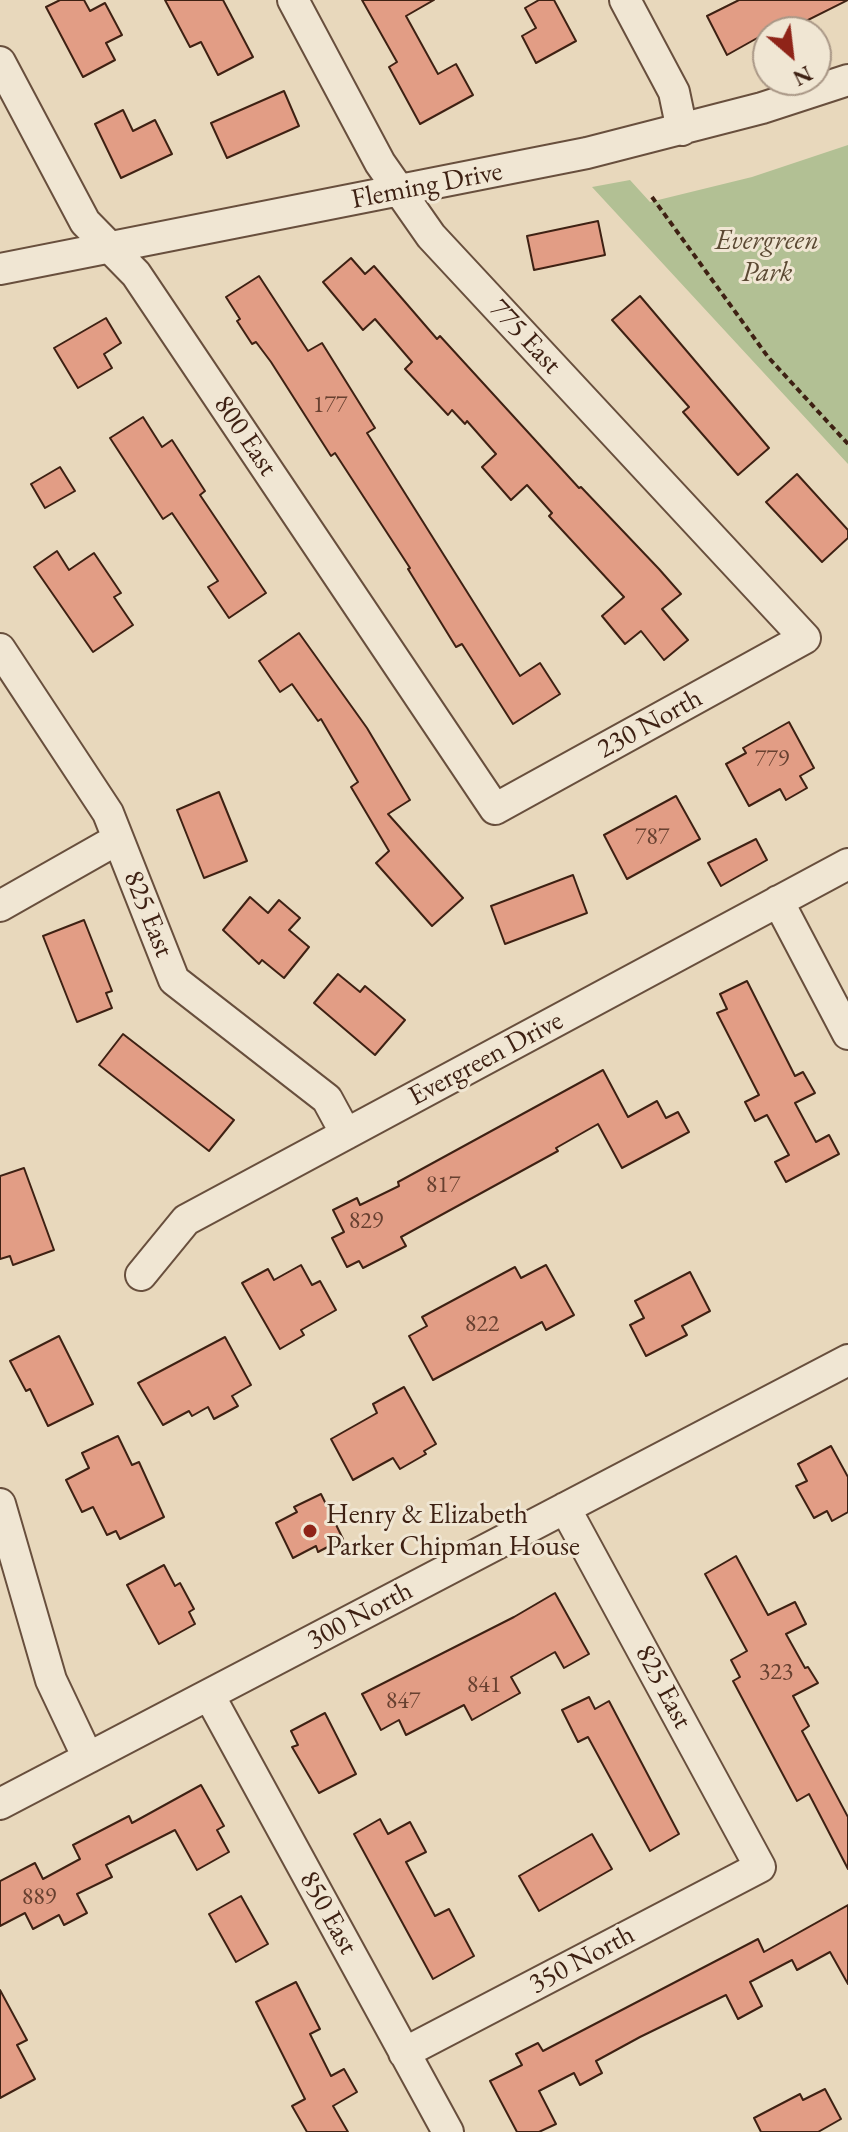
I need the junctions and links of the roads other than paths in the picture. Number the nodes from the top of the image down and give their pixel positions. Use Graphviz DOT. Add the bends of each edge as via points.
graph roads {
  1 [pos="293,0"];
  2 [pos="625,0"];
  3 [pos="0,62"];
  4 [pos="848,80"];
  5 [pos="682,130"];
  6 [pos="399,191"];
  7 [pos="111,247"];
  8 [pos="0,269"];
  9 [pos="805,638"];
  10 [pos="0,649"];
  11 [pos="495,809"];
  12 [pos="118,839"];
  13 [pos="848,864"];
  14 [pos="778,901"];
  15 [pos="0,906"];
  16 [pos="848,1034"];
  17 [pos="346,1134"];
  18 [pos="141,1275"];
  19 [pos="848,1360"];
  20 [pos="0,1504"];
  21 [pos="565,1508"];
  22 [pos="209,1695"];
  23 [pos="88,1758"];
  24 [pos="0,1804"];
  25 [pos="760,1867"];
  26 [pos="404,2053"];
  27 [pos="448,2132"];
  1 -- 6 [label="street, 775 East"];
  2 -- 5 [label="street" via="674,92"];
  3 -- 7 [label="street, 800 East" via="85,222"];
  4 -- 5 [label="street, Fleming Drive"];
  5 -- 6 [label="street, Fleming Drive"];
  6 -- 7 [label="street, Fleming Drive"];
  6 -- 9 [label="street, 775 East" via="431,236"];
  7 -- 8 [label="street, Fleming Drive"];
  7 -- 11 [label="street, 800 East" via="136,274"];
  9 -- 11 [label="street, 230 North"];
  10 -- 12 [label="street, 825 East" via="108,813"];
  12 -- 15 [label="street"];
  12 -- 17 [label="street, 825 East" via="174,980 327,1099"];
  13 -- 14 [label="street, Evergreen Drive"];
  14 -- 16 [label="street"];
  14 -- 17 [label="street, Evergreen Drive"];
  17 -- 18 [label="street, Evergreen Drive" via="186,1220"];
  19 -- 21 [label="street, 300 North"];
  20 -- 23 [label="street" via="51,1680"];
  21 -- 22 [label="street, 300 North"];
  21 -- 25 [label="street, 825 East"];
  22 -- 23 [label="street, 300 North"];
  22 -- 26 [label="street, 850 East"];
  23 -- 24 [label="street, 300 North"];
  25 -- 26 [label="street, 350 North"];
  26 -- 27 [label="street, 850 East"];
}
